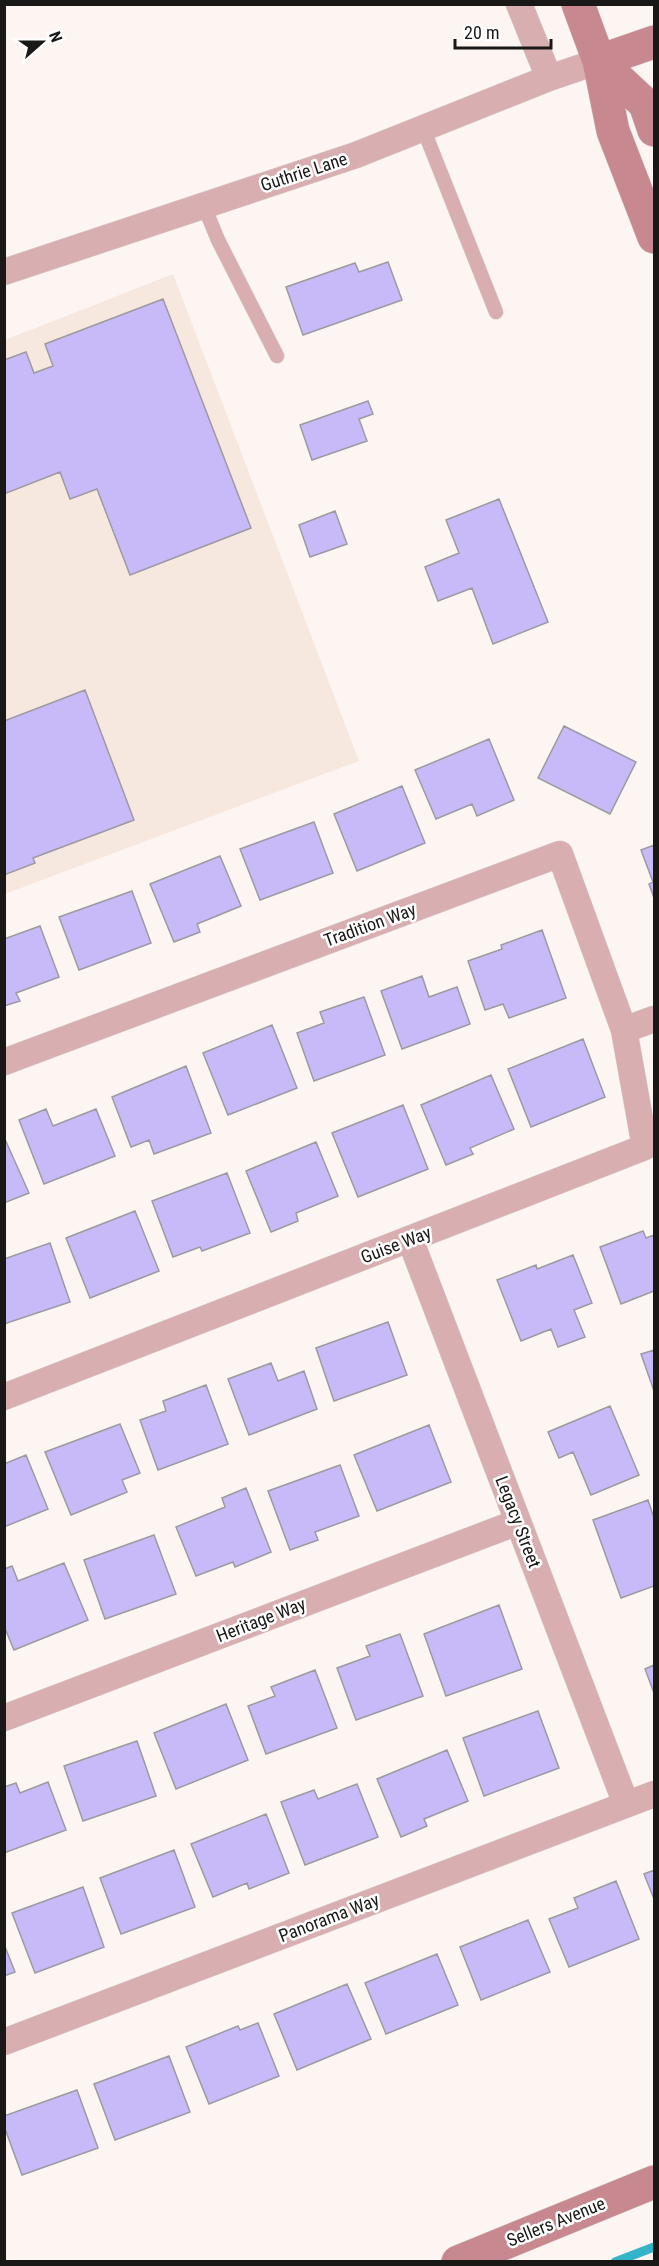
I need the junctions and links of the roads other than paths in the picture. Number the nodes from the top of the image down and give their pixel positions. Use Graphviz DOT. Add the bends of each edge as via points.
graph roads {
  1 [pos="519,4"];
  2 [pos="578,4"];
  3 [pos="654,42"];
  4 [pos="599,61"];
  5 [pos="549,78"];
  6 [pos="423,129"];
  7 [pos="654,130"];
  8 [pos="204,206"];
  9 [pos="654,237"];
  10 [pos="7,265"];
  11 [pos="496,312"];
  12 [pos="277,356"];
  13 [pos="654,1018"];
  14 [pos="624,1030"];
  15 [pos="4,1062"];
  16 [pos="410,1239"];
  17 [pos="4,1397"];
  18 [pos="518,1522"];
  19 [pos="4,1718"];
  20 [pos="654,1794"];
  21 [pos="626,1804"];
  22 [pos="4,2042"];
  23 [pos="654,2182"];
  24 [pos="458,2262"];
  1 -- 5 [label="street"];
  2 -- 4 [label="street"];
  3 -- 4 [label="street"];
  4 -- 5 [label="street, Guthrie Lane"];
  4 -- 7 [label="street" via="645,104"];
  4 -- 9 [label="street" via="613,131"];
  5 -- 6 [label="street, Guthrie Lane"];
  6 -- 8 [label="street, Guthrie Lane"];
  6 -- 11 [label="lane"];
  8 -- 10 [label="street, Guthrie Lane"];
  8 -- 12 [label="lane"];
  13 -- 14 [label="street"];
  14 -- 15 [label="street, Tradition Way" via="560,854"];
  14 -- 16 [label="street, Guise Way" via="645,1147"];
  16 -- 17 [label="street, Guise Way"];
  16 -- 18 [label="street, Legacy Street"];
  18 -- 19 [label="street, Heritage Way"];
  18 -- 21 [label="street, Legacy Street"];
  20 -- 21 [label="street, Panorama Way"];
  21 -- 22 [label="street, Panorama Way"];
  23 -- 24 [label="street, Sellers Avenue"];
}
